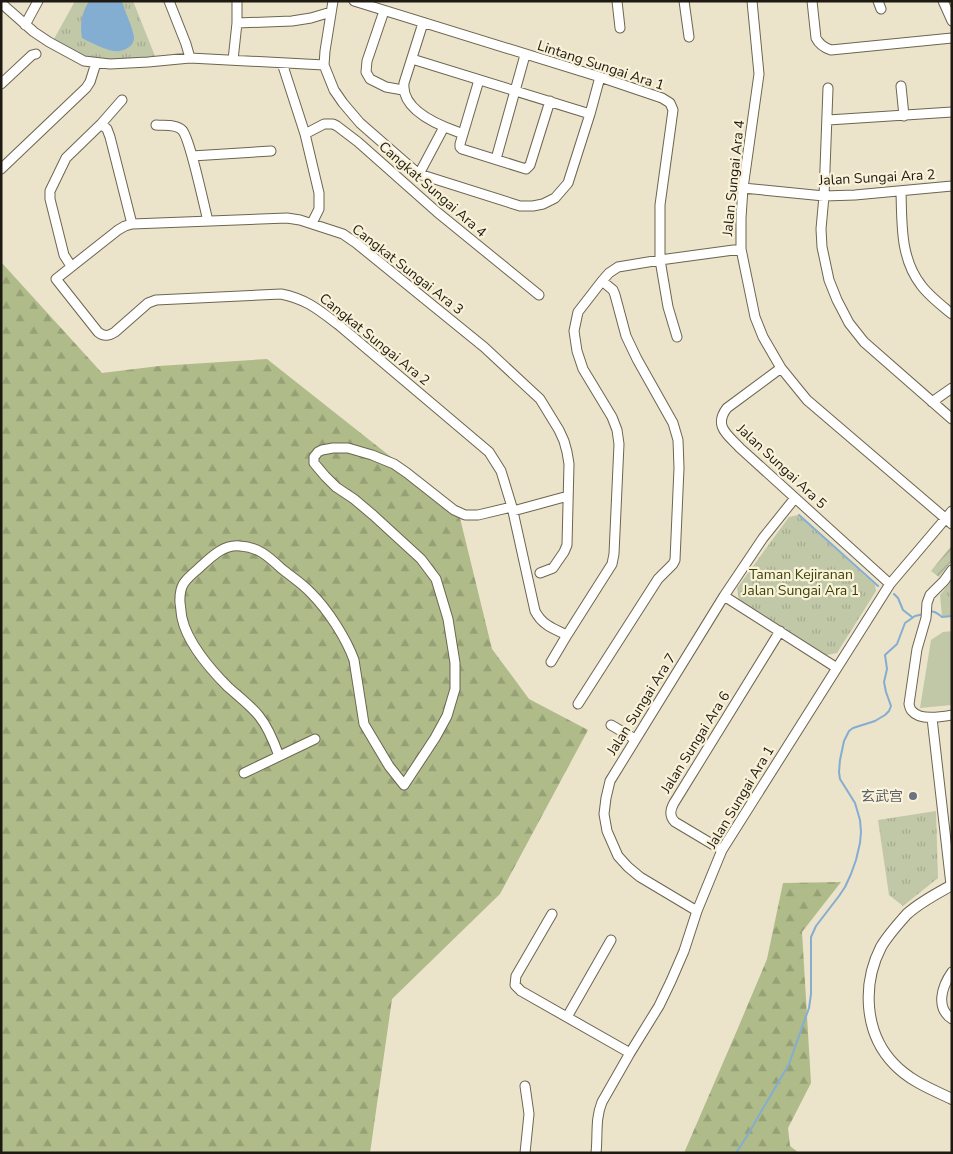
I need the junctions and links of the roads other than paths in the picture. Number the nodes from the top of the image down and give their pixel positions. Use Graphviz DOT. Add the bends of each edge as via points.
graph roads {
  1 [pos="38,1"];
  2 [pos="170,1"];
  3 [pos="238,1"];
  4 [pos="333,1"];
  5 [pos="354,1"];
  6 [pos="617,1"];
  7 [pos="684,1"];
  8 [pos="752,1"];
  9 [pos="812,1"];
  10 [pos="943,1"];
  11 [pos="1,3"];
  12 [pos="384,11"];
  13 [pos="331,12"];
  14 [pos="952,21"];
  15 [pos="237,23"];
  16 [pos="423,23"];
  17 [pos="25,25"];
  18 [pos="620,28"];
  19 [pos="689,37"];
  20 [pos="952,38"];
  21 [pos="36,54"];
  22 [pos="525,54"];
  23 [pos="190,58"];
  24 [pos="412,59"];
  25 [pos="233,60"];
  26 [pos="96,63"];
  27 [pos="282,63"];
  28 [pos="324,64"];
  29 [pos="600,77"];
  30 [pos="480,80"];
  31 [pos="1,84"];
  32 [pos="901,86"];
  33 [pos="828,88"];
  34 [pos="404,90"];
  35 [pos="515,91"];
  36 [pos="122,100"];
  37 [pos="550,101"];
  38 [pos="952,112"];
  39 [pos="590,114"];
  40 [pos="904,116"];
  41 [pos="828,120"];
  42 [pos="100,124"];
  43 [pos="156,125"];
  44 [pos="444,127"];
  45 [pos="458,132"];
  46 [pos="305,134"];
  47 [pos="271,151"];
  48 [pos="192,156"];
  49 [pos="496,159"];
  50 [pos="1,169"];
  51 [pos="420,174"];
  52 [pos="952,186"];
  53 [pos="743,188"];
  54 [pos="901,191"];
  55 [pos="824,196"];
  56 [pos="208,221"];
  57 [pos="312,223"];
  58 [pos="132,224"];
  59 [pos="741,249"];
  60 [pos="660,260"];
  61 [pos="71,266"];
  62 [pos="56,279"];
  63 [pos="602,281"];
  64 [pos="538,296"];
  65 [pos="950,311"];
  66 [pos="677,337"];
  67 [pos="781,368"];
  68 [pos="952,388"];
  69 [pos="932,402"];
  70 [pos="952,419"];
  71 [pos="568,496"];
  72 [pos="796,498"];
  73 [pos="513,509"];
  74 [pos="952,511"];
  75 [pos="948,521"];
  76 [pos="952,570"];
  77 [pos="540,573"];
  78 [pos="890,584"];
  79 [pos="724,596"];
  80 [pos="780,631"];
  81 [pos="567,635"];
  82 [pos="551,662"];
  83 [pos="837,668"];
  84 [pos="578,704"];
  85 [pos="952,715"];
  86 [pos="932,718"];
  87 [pos="611,725"];
  88 [pos="315,739"];
  89 [pos="635,739"];
  90 [pos="279,756"];
  91 [pos="244,773"];
  92 [pos="722,850"];
  93 [pos="952,885"];
  94 [pos="697,911"];
  95 [pos="552,914"];
  96 [pos="611,940"];
  97 [pos="952,972"];
  98 [pos="567,1017"];
  99 [pos="952,1019"];
  100 [pos="630,1053"];
  101 [pos="525,1086"];
  102 [pos="952,1099"];
  103 [pos="525,1153"];
  104 [pos="596,1153"];
  1 -- 17 [label="street"];
  2 -- 23 [label="street"];
  3 -- 15 [label="street"];
  4 -- 13 [label="street"];
  5 -- 12 [label="street, Lintang Sungai Ara 1"];
  6 -- 18 [label="street"];
  7 -- 19 [label="street"];
  8 -- 53 [label="street, Jalan Sungai Ara 4" via="759,74"];
  9 -- 20 [label="street" via="816,38 827,49"];
  10 -- 14 [label="street"];
  11 -- 17 [label="street"];
  12 -- 16 [label="street, Lintang Sungai Ara 1"];
  12 -- 34 [label="street" via="366,72 370,79 386,87"];
  13 -- 15 [label="street" via="292,21"];
  13 -- 28 [label="street"];
  15 -- 25 [label="street"];
  16 -- 22 [label="street, Lintang Sungai Ara 1"];
  16 -- 24 [label="street"];
  17 -- 26 [label="street" via="84,61"];
  21 -- 31 [label="street"];
  22 -- 29 [label="street, Lintang Sungai Ara 1"];
  22 -- 35 [label="street"];
  23 -- 25 [label="street"];
  23 -- 26 [label="street"];
  24 -- 30 [label="street"];
  24 -- 34 [label="street"];
  25 -- 27 [label="street"];
  26 -- 50 [label="street" via="86,88"];
  27 -- 28 [label="street"];
  27 -- 46 [label="street"];
  28 -- 51 [label="street" via="334,90 351,114"];
  29 -- 39 [label="street"];
  29 -- 60 [label="street, Lintang Sungai Ara 1" via="662,98 672,106 660,205"];
  30 -- 35 [label="street"];
  30 -- 49 [label="street" via="460,147"];
  32 -- 40 [label="street"];
  33 -- 41 [label="street"];
  34 -- 44 [label="street" via="410,104 432,122"];
  35 -- 37 [label="street"];
  35 -- 49 [label="street"];
  36 -- 42 [label="street"];
  37 -- 39 [label="street"];
  37 -- 49 [label="street" via="528,168"];
  38 -- 40 [label="street"];
  39 -- 51 [label="street" via="568,183 555,198 543,204 520,206"];
  40 -- 41 [label="street"];
  41 -- 55 [label="street"];
  42 -- 58 [label="street" via="110,137"];
  42 -- 61 [label="street" via="66,158 50,191 64,255"];
  43 -- 48 [label="street" via="181,129"];
  44 -- 45 [label="street"];
  44 -- 51 [label="street"];
  46 -- 57 [label="street" via="320,199"];
  46 -- 64 [label="street, Cangkat Sungai Ara 4" via="324,124 337,126"];
  47 -- 48 [label="street"];
  48 -- 56 [label="street"];
  52 -- 54 [label="street, Jalan Sungai Ara 2"];
  53 -- 55 [label="street, Jalan Sungai Ara 2"];
  53 -- 59 [label="street, Jalan Sungai Ara 4"];
  54 -- 55 [label="street, Jalan Sungai Ara 2"];
  54 -- 65 [label="street" via="902,234 914,274 921,285"];
  55 -- 69 [label="street" via="822,247 829,280 841,308 864,342"];
  56 -- 57 [label="street, Cangkat Sungai Ara 3" via="287,218"];
  56 -- 58 [label="street, Cangkat Sungai Ara 3"];
  57 -- 71 [label="street, Cangkat Sungai Ara 3" via="356,243 484,346 540,399 564,441 569,464"];
  58 -- 61 [label="street, Cangkat Sungai Ara 3" via="118,230"];
  59 -- 60 [label="street"];
  59 -- 67 [label="street, Jalan Sungai Ara 4" via="755,317"];
  60 -- 63 [label="street" via="618,267"];
  60 -- 66 [label="street, Lintang Sungai Ara 1"];
  61 -- 62 [label="street, Cangkat Sungai Ara 3"];
  62 -- 73 [label="street, Cangkat Sungai Ara 2" via="98,332 105,335 115,332 148,303 156,300 281,294 308,302 489,452 501,470"];
  63 -- 81 [label="street" via="578,312 574,331 583,369 617,430 614,554 612,564"];
  63 -- 84 [label="street" via="613,290 626,336 673,423 678,440 675,560 658,579"];
  67 -- 72 [label="street, Jalan Sungai Ara 5" via="727,408 722,426 740,448"];
  67 -- 75 [label="street, Jalan Sungai Ara 4" via="807,400"];
  68 -- 69 [label="street"];
  69 -- 70 [label="street"];
  71 -- 73 [label="street"];
  71 -- 77 [label="street, Cangkat Sungai Ara 3" via="567,546 553,568"];
  72 -- 78 [label="street, Jalan Sungai Ara 5"];
  72 -- 79 [label="street, Jalan Sungai Ara 7" via="763,538"];
  73 -- 81 [label="street, Cangkat Sungai Ara 2" via="536,611 542,622"];
  73 -- 90 [label="street" via="465,515 394,464 372,455 348,448 333,448 322,450 314,457 314,463 336,487 373,515 421,559 436,579 448,619 455,663 455,689 447,716 404,785 364,724 351,652 334,622 311,593 262,551 239,545 216,553 186,579 180,597 182,619 188,634 200,655 259,716 271,734"];
  74 -- 75 [label="street, Jalan Sungai Ara 1"];
  75 -- 78 [label="street, Jalan Sungai Ara 1"];
  76 -- 86 [label="street" via="927,603 909,704 918,716"];
  78 -- 83 [label="street, Jalan Sungai Ara 1"];
  79 -- 80 [label="street"];
  79 -- 89 [label="street, Jalan Sungai Ara 7"];
  80 -- 83 [label="street"];
  80 -- 92 [label="street, Jalan Sungai Ara 6" via="670,810 675,822"];
  81 -- 82 [label="street"];
  83 -- 92 [label="street, Jalan Sungai Ara 1"];
  85 -- 86 [label="street"];
  86 -- 93 [label="street"];
  87 -- 89 [label="street"];
  88 -- 90 [label="street"];
  89 -- 94 [label="street, Jalan Sungai Ara 7" via="610,781 604,814 607,830 618,856 628,867"];
  90 -- 91 [label="street"];
  92 -- 94 [label="street, Jalan Sungai Ara 1"];
  93 -- 102 [label="street" via="908,913 886,940 874,965 869,987 873,1030 883,1050 917,1083"];
  94 -- 100 [label="street, Jalan Sungai Ara 1" via="671,981"];
  95 -- 98 [label="street" via="516,976 515,985"];
  96 -- 98 [label="street"];
  97 -- 99 [label="street" via="941,1001 944,1012"];
  98 -- 100 [label="street"];
  100 -- 104 [label="street, Jalan Sungai Ara 1" via="598,1111"];
  101 -- 103 [label="street" via="529,1114"];
}
